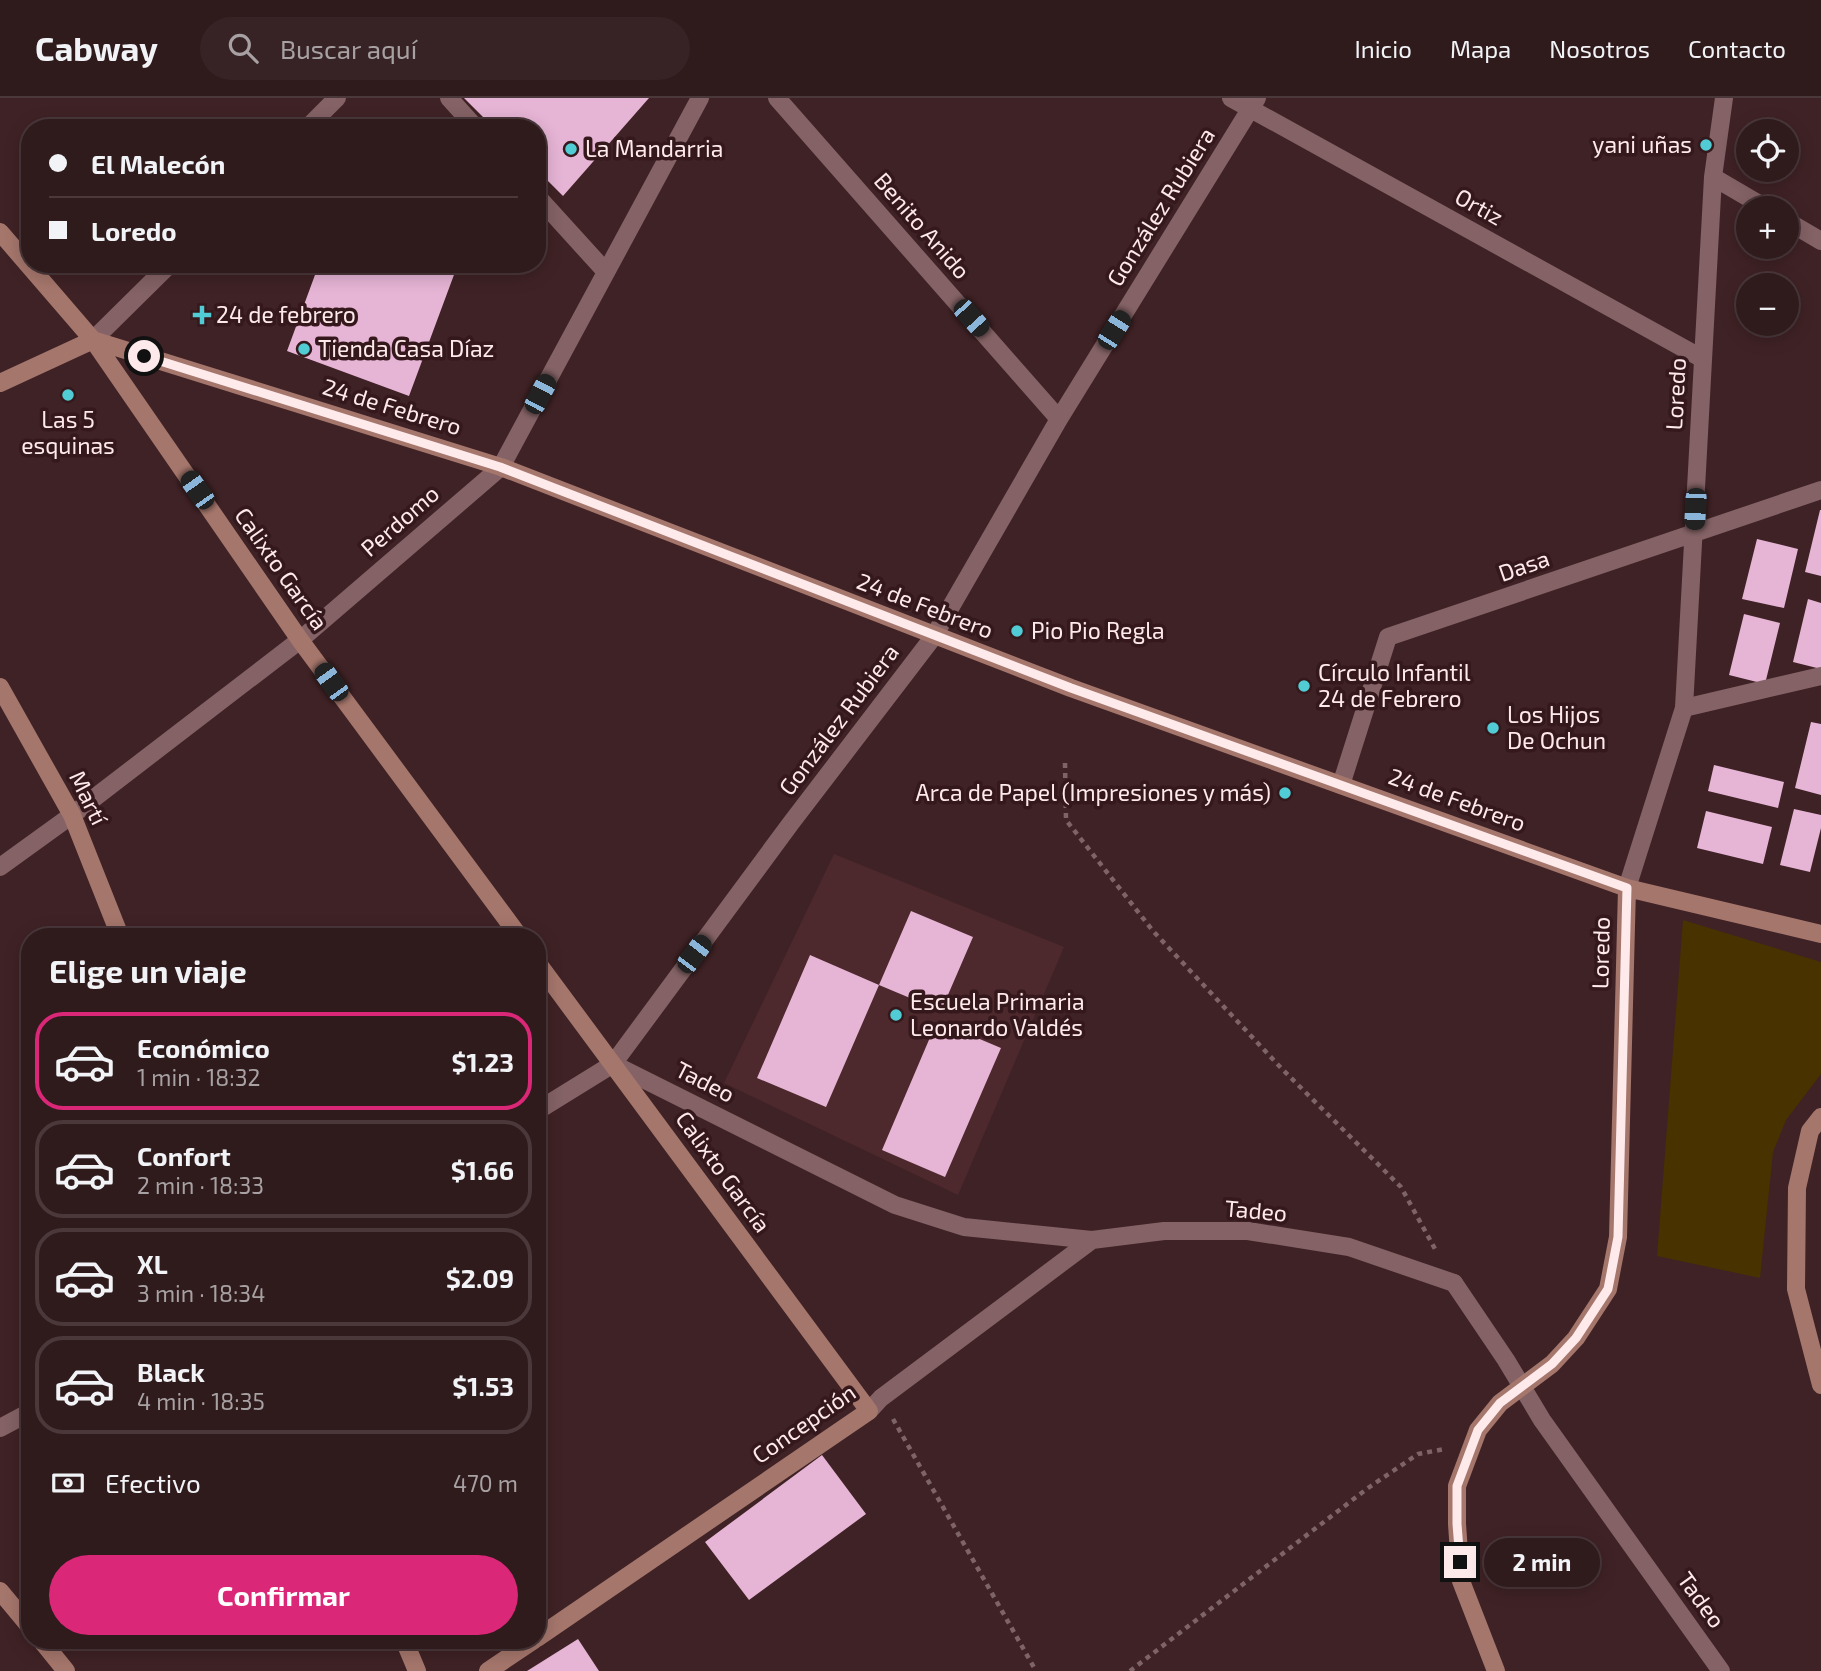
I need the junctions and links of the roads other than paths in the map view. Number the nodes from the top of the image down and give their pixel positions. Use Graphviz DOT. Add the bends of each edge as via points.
graph roads {
  1 [pos="337,98"];
  2 [pos="449,98"];
  3 [pos="700,98"];
  4 [pos="777,98"];
  5 [pos="1231,98"];
  6 [pos="1724,98"];
  7 [pos="1253,103"];
  8 [pos="316,119"];
  9 [pos="468,119"];
  10 [pos="1713,177"];
  11 [pos="1745,196"];
  12 [pos="546,206"];
  13 [pos="1799,228"];
  14 [pos="0,232"];
  15 [pos="1821,242"];
  16 [pos="21,256"];
  17 [pos="606,272"];
  18 [pos="35,273"];
  19 [pos="161,273"];
  20 [pos="93,340"];
  21 [pos="1703,359"];
  22 [pos="0,383"];
  23 [pos="1059,419"];
  24 [pos="500,467"];
  25 [pos="1821,491"];
  26 [pos="1693,534"];
  27 [pos="934,636"];
  28 [pos="300,640"];
  29 [pos="1821,676"];
  30 [pos="0,687"];
  31 [pos="1684,708"];
  32 [pos="1341,785"];
  33 [pos="72,815"];
  34 [pos="0,867"];
  35 [pos="1627,888"];
  36 [pos="117,928"];
  37 [pos="513,928"];
  38 [pos="1821,934"];
  39 [pos="546,973"];
  40 [pos="613,1064"];
  41 [pos="546,1105"];
  42 [pos="1821,1116"];
  43 [pos="1092,1240"];
  44 [pos="1821,1385"];
  45 [pos="875,1404"];
  46 [pos="21,1417"];
  47 [pos="0,1428"];
  48 [pos="0,1591"];
  49 [pos="21,1616"];
  50 [pos="546,1632"];
  51 [pos="48,1649"];
  52 [pos="408,1649"];
  53 [pos="521,1649"];
  54 [pos="66,1671"];
  55 [pos="417,1671"];
  56 [pos="488,1671"];
  57 [pos="1496,1671"];
  58 [pos="1721,1671"];
  1 -- 8 [label="street"];
  2 -- 9 [label="street"];
  3 -- 17 [label="street, Perdomo"];
  4 -- 23 [label="street, Benito Anido"];
  5 -- 7 [label="street, Ortiz"];
  6 -- 10 [label="street, Loredo"];
  7 -- 21 [label="street, Ortiz"];
  7 -- 23 [label="street, González Rubiera"];
  10 -- 11 [label="street"];
  10 -- 21 [label="street, Loredo"];
  12 -- 17 [label="street"];
  13 -- 15 [label="street"];
  14 -- 16 [label="main road, Calixto García"];
  17 -- 24 [label="street, Perdomo"];
  18 -- 20 [label="main road, Calixto García"];
  19 -- 20 [label="street"];
  20 -- 22 [label="main road"];
  20 -- 24 [label="main road, 24 de Febrero"];
  20 -- 28 [label="main road, Calixto García"];
  21 -- 26 [label="street, Loredo"];
  23 -- 27 [label="street, González Rubiera"];
  24 -- 27 [label="main road, 24 de Febrero"];
  24 -- 28 [label="street, Perdomo"];
  25 -- 26 [label="street, Dasa"];
  26 -- 31 [label="street, Loredo"];
  26 -- 32 [label="street, Dasa" via="1388,637"];
  27 -- 32 [label="main road, 24 de Febrero"];
  27 -- 40 [label="street, González Rubiera"];
  28 -- 33 [label="street, Perdomo"];
  28 -- 37 [label="main road, Calixto García"];
  29 -- 31 [label="street"];
  30 -- 33 [label="main road, Martí"];
  31 -- 35 [label="street, Loredo"];
  32 -- 35 [label="main road, 24 de Febrero"];
  33 -- 34 [label="street, Perdomo"];
  33 -- 36 [label="main road, Martí"];
  35 -- 38 [label="main road, 24 de Febrero"];
  35 -- 57 [label="main road, Loredo" via="1618,1237 1608,1289 1576,1338 1552,1364 1500,1403 1478,1430 1457,1486 1461,1581"];
  39 -- 40 [label="main road, Calixto García"];
  40 -- 41 [label="street, González Rubiera"];
  40 -- 43 [label="street, Tadeo" via="895,1205 964,1227"];
  40 -- 45 [label="main road, Calixto García"];
  42 -- 44 [label="main road" via="1810,1131 1797,1188 1796,1289"];
  43 -- 45 [label="street, Concepción"];
  43 -- 58 [label="street, Tadeo" via="1164,1231 1248,1231 1349,1247 1454,1283 1542,1420"];
  45 -- 50 [label="main road, Concepción"];
  46 -- 47 [label="street"];
  48 -- 49 [label="main road"];
  51 -- 54 [label="main road"];
  52 -- 55 [label="main road"];
  53 -- 56 [label="main road, Concepción"];
}
